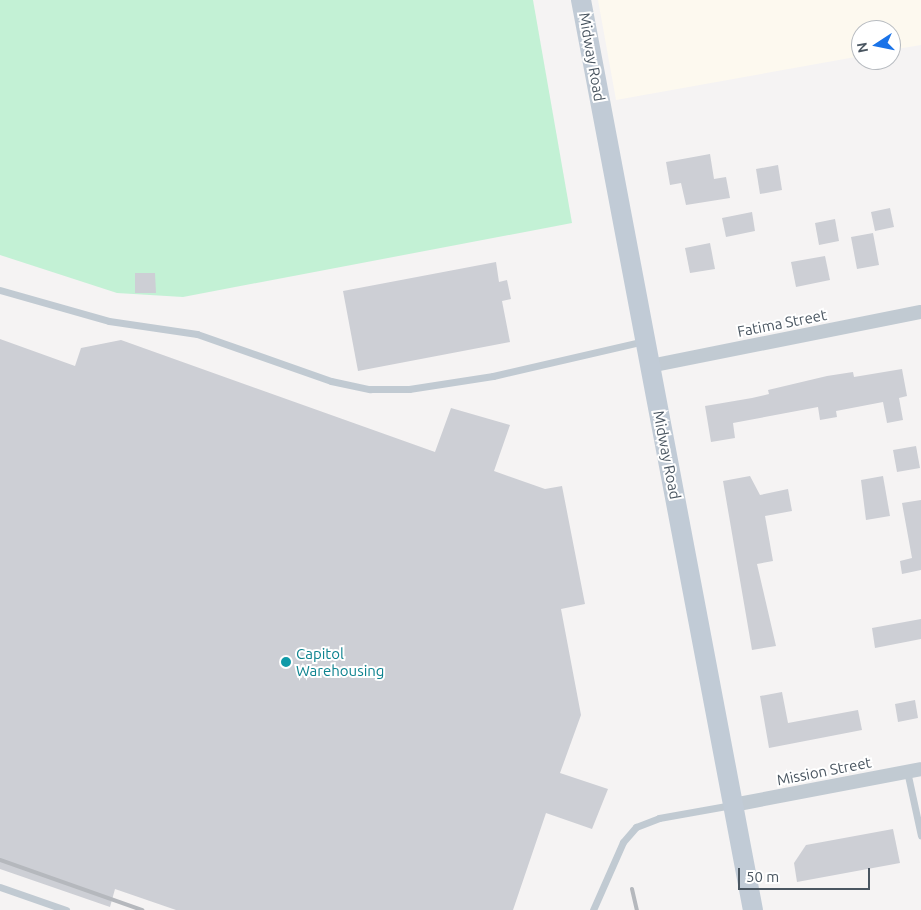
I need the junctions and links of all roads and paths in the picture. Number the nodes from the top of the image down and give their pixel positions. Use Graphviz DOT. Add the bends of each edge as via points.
graph roads {
  1 [pos="581,0"];
  2 [pos="0,290"];
  3 [pos="921,312"];
  4 [pos="645,341"];
  5 [pos="650,366"];
  6 [pos="921,769"];
  7 [pos="907,772"];
  8 [pos="733,805"];
  9 [pos="921,836"];
  10 [pos="0,888"];
  11 [pos="66,910"];
  12 [pos="593,910"];
  13 [pos="753,910"];
  1 -- 4 [label="main road, Midway Road"];
  2 -- 4 [label="lane" via="109,321 197,334 331,381 370,389 409,389 493,376"];
  3 -- 5 [label="street, Fatima Street"];
  4 -- 5 [label="main road, Midway Road"];
  5 -- 8 [label="main road, Midway Road"];
  6 -- 7 [label="street, Mission Street"];
  7 -- 8 [label="street, Mission Street"];
  7 -- 9 [label="lane"];
  8 -- 12 [label="lane" via="659,818 636,827 623,842"];
  8 -- 13 [label="main road, Midway Road"];
  10 -- 11 [label="lane"];
}
